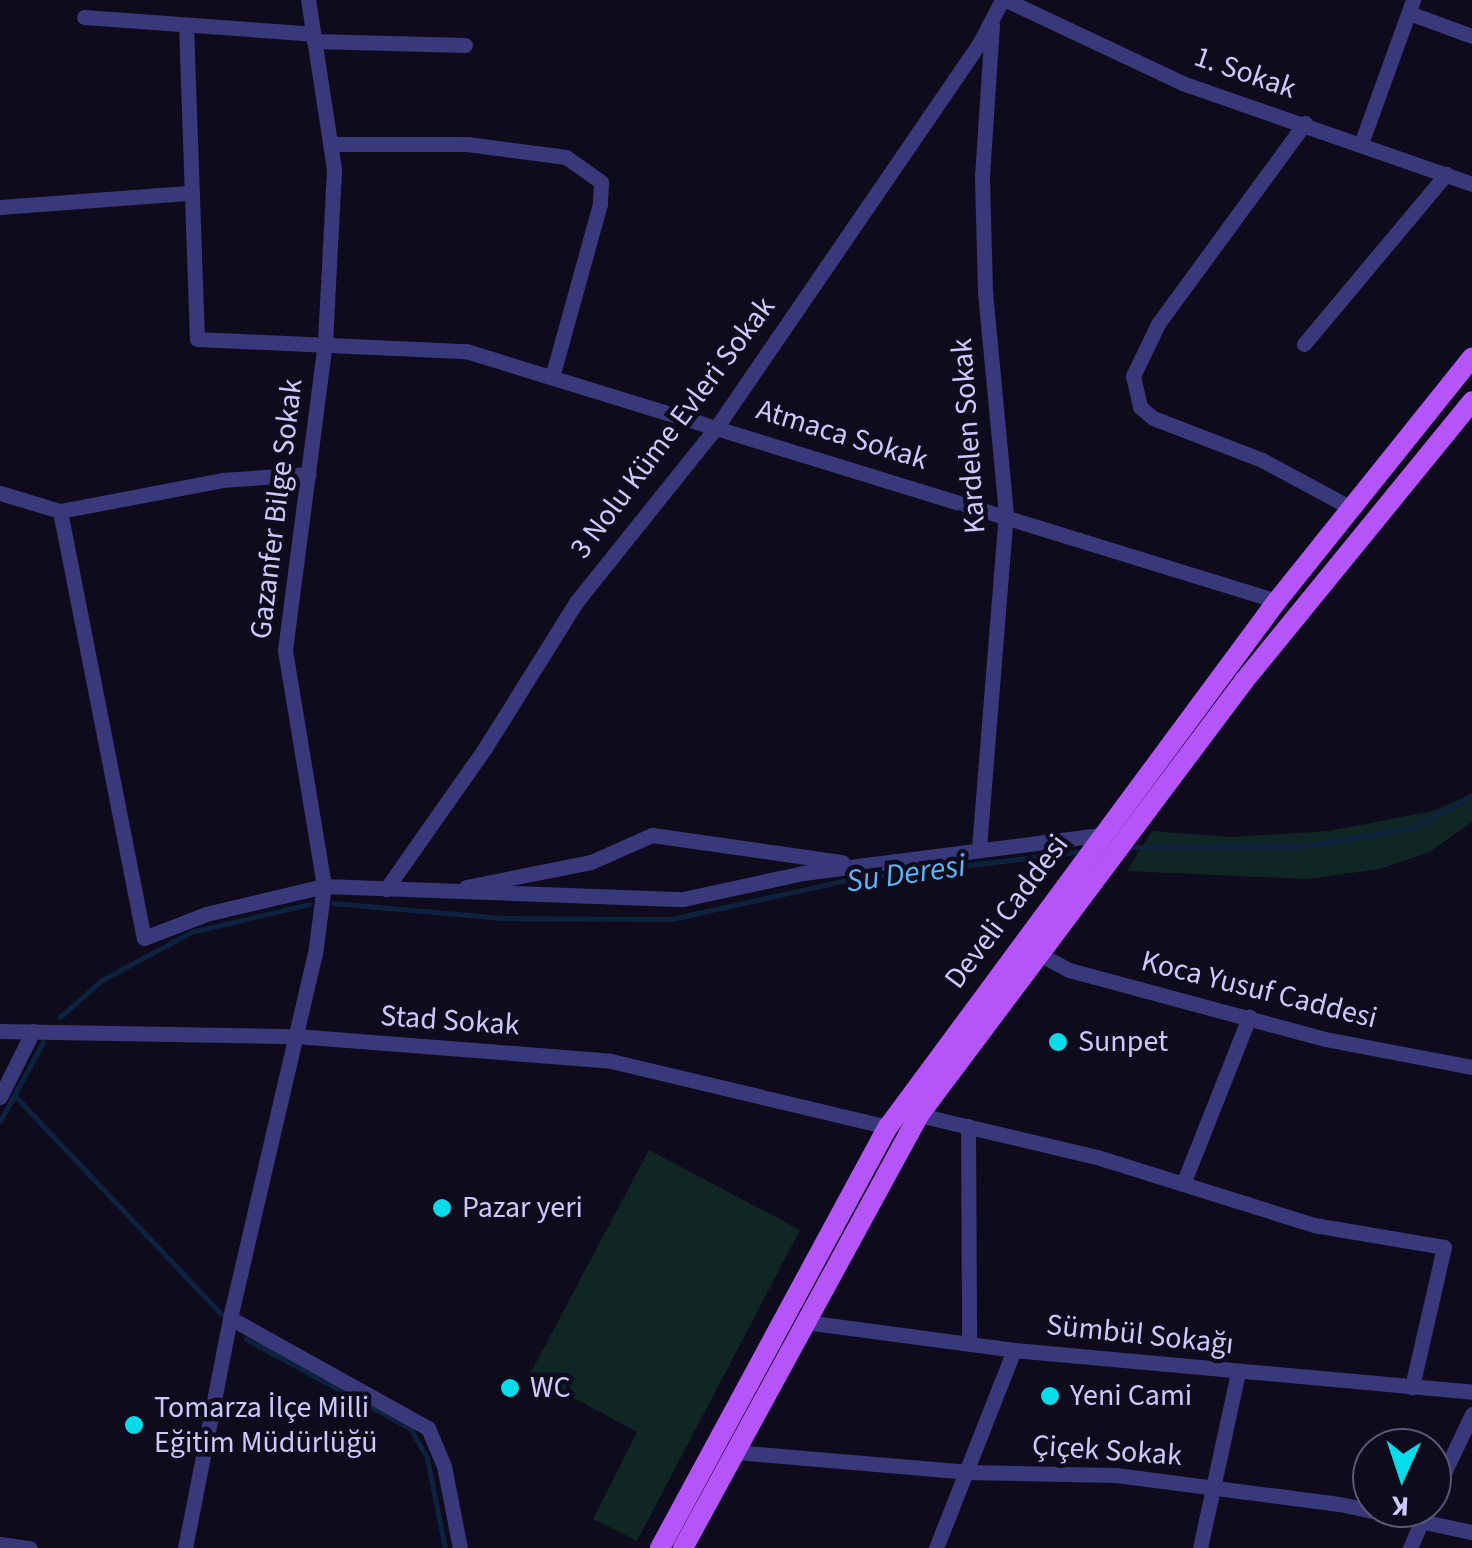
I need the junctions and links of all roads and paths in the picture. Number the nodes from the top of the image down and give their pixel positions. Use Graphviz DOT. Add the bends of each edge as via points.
graph roads {
  1 [pos="308,0"];
  2 [pos="1004,0"];
  3 [pos="1411,6"];
  4 [pos="84,17"];
  5 [pos="992,19"];
  6 [pos="186,25"];
  7 [pos="1472,36"];
  8 [pos="313,38"];
  9 [pos="466,45"];
  10 [pos="1305,123"];
  11 [pos="1362,141"];
  12 [pos="330,144"];
  13 [pos="1446,174"];
  14 [pos="1472,184"];
  15 [pos="188,193"];
  16 [pos="0,207"];
  17 [pos="325,342"];
  18 [pos="1304,344"];
  19 [pos="1472,358"];
  20 [pos="554,373"];
  21 [pos="1472,401"];
  22 [pos="718,425"];
  23 [pos="309,474"];
  24 [pos="0,493"];
  25 [pos="1351,508"];
  26 [pos="60,510"];
  27 [pos="1006,514"];
  28 [pos="1277,601"];
  29 [pos="1098,840"];
  30 [pos="980,848"];
  31 [pos="861,865"];
  32 [pos="324,886"];
  33 [pos="386,889"];
  34 [pos="439,892"];
  35 [pos="1037,953"];
  36 [pos="1250,1017"];
  37 [pos="0,1031"];
  38 [pos="33,1031"];
  39 [pos="296,1036"];
  40 [pos="1472,1068"];
  41 [pos="0,1097"];
  42 [pos="919,1115"];
  43 [pos="888,1126"];
  44 [pos="968,1126"];
  45 [pos="1184,1184"];
  46 [pos="230,1318"];
  47 [pos="804,1322"];
  48 [pos="969,1341"];
  49 [pos="1014,1350"];
  50 [pos="1238,1372"];
  51 [pos="1412,1387"];
  52 [pos="1472,1392"];
  53 [pos="1472,1414"];
  54 [pos="734,1452"];
  55 [pos="1452,1456"];
  56 [pos="966,1472"];
  57 [pos="1214,1487"];
  58 [pos="1352,1505"];
  59 [pos="0,1544"];
  60 [pos="30,1548"];
  61 [pos="185,1548"];
  62 [pos="460,1548"];
  63 [pos="660,1548"];
  64 [pos="683,1548"];
  65 [pos="936,1548"];
  66 [pos="1200,1548"];
  1 -- 8 [label="street, Gazanfer Bilge Sokak"];
  2 -- 5 [label="street, 3 Nolu Küme Evleri Sokak"];
  2 -- 10 [label="street, 1. Sokak" via="1182,83"];
  3 -- 7 [label="street"];
  3 -- 11 [label="street"];
  4 -- 6 [label="street"];
  5 -- 22 [label="street, 3 Nolu Küme Evleri Sokak"];
  5 -- 27 [label="street, Kardelen Sokak" via="982,176 984,292"];
  6 -- 8 [label="street"];
  6 -- 15 [label="street"];
  8 -- 9 [label="street"];
  8 -- 12 [label="street, Gazanfer Bilge Sokak"];
  10 -- 11 [label="street, 1. Sokak"];
  10 -- 25 [label="street" via="1158,324 1133,376 1140,406 1153,418 1262,460"];
  11 -- 13 [label="street, 1. Sokak"];
  12 -- 17 [label="street, Gazanfer Bilge Sokak"];
  12 -- 20 [label="street" via="467,144 566,157 600,182 600,204"];
  13 -- 14 [label="street, 1. Sokak"];
  13 -- 18 [label="street"];
  15 -- 16 [label="street"];
  15 -- 17 [label="street, Atmaca Sokak" via="198,339"];
  17 -- 20 [label="street, Atmaca Sokak" via="466,350"];
  17 -- 23 [label="street, Gazanfer Bilge Sokak"];
  19 -- 25 [label="main road, Develi Caddesi"];
  20 -- 22 [label="street, Atmaca Sokak"];
  21 -- 35 [label="main road, Develi Caddesi"];
  22 -- 27 [label="street, Atmaca Sokak"];
  22 -- 33 [label="street, 3 Nolu Küme Evleri Sokak" via="577,600"];
  23 -- 26 [label="street" via="222,480"];
  23 -- 32 [label="street, Gazanfer Bilge Sokak" via="285,650"];
  24 -- 26 [label="street"];
  25 -- 28 [label="main road, Develi Caddesi"];
  26 -- 32 [label="street" via="144,938 206,914"];
  27 -- 28 [label="street, Atmaca Sokak"];
  27 -- 30 [label="street, Kardelen Sokak"];
  28 -- 29 [label="main road, Develi Caddesi"];
  29 -- 30 [label="street"];
  29 -- 43 [label="main road, Develi Caddesi"];
  30 -- 31 [label="street"];
  31 -- 34 [label="street" via="683,899"];
  31 -- 34 [label="street" via="652,835 591,862"];
  32 -- 33 [label="street"];
  32 -- 39 [label="street, Gazanfer Bilge Sokak"];
  33 -- 34 [label="street"];
  35 -- 36 [label="street, Koca Yusuf Caddesi" via="1070,970"];
  35 -- 42 [label="main road, Develi Caddesi"];
  36 -- 40 [label="street, Koca Yusuf Caddesi" via="1324,1040"];
  36 -- 45 [label="street"];
  37 -- 38 [label="street, Stad Sokak"];
  38 -- 39 [label="street, Stad Sokak"];
  38 -- 41 [label="street"];
  39 -- 43 [label="street, Stad Sokak" via="612,1061"];
  39 -- 46 [label="street, Gazanfer Bilge Sokak"];
  42 -- 44 [label="street"];
  42 -- 47 [label="main road, Develi Caddesi"];
  43 -- 63 [label="main road, Develi Caddesi"];
  44 -- 45 [label="street"];
  44 -- 48 [label="street"];
  45 -- 51 [label="street" via="1314,1224 1444,1248"];
  46 -- 61 [label="street, Gazanfer Bilge Sokak"];
  46 -- 62 [label="street" via="428,1428 444,1466"];
  47 -- 48 [label="street, Sümbül Sokağı"];
  47 -- 54 [label="main road, Develi Caddesi"];
  48 -- 49 [label="street, Sümbül Sokağı"];
  49 -- 50 [label="street, Sümbül Sokağı"];
  49 -- 56 [label="street"];
  50 -- 51 [label="street, Sümbül Sokağı"];
  50 -- 57 [label="street"];
  51 -- 52 [label="street, Sümbül Sokağı"];
  53 -- 55 [label="street"];
  54 -- 56 [label="street, Çiçek Sokak"];
  54 -- 64 [label="main road, Develi Caddesi"];
  56 -- 57 [label="street, Çiçek Sokak" via="1116,1476"];
  56 -- 65 [label="street"];
  57 -- 58 [label="street, Çiçek Sokak"];
  57 -- 66 [label="street"];
  59 -- 60 [label="street"];
}
